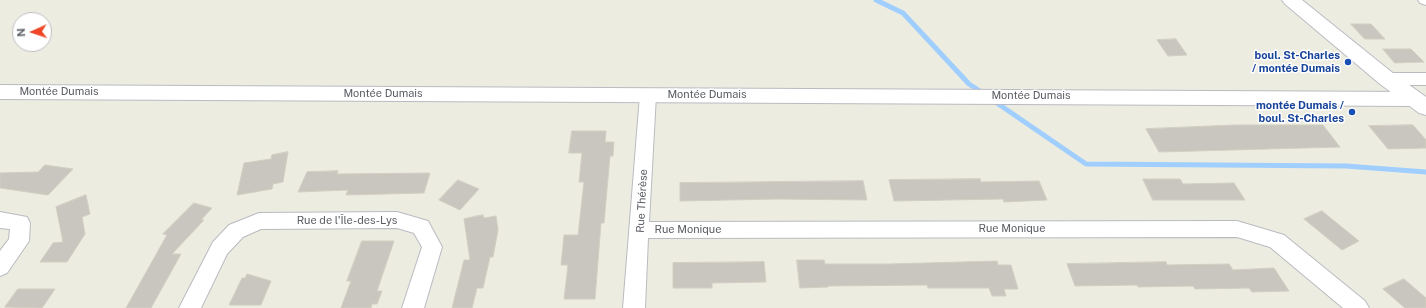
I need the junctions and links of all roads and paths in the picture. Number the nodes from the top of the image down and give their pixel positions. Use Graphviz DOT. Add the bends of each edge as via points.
graph roads {
  1 [pos="1291,0"];
  2 [pos="1387,79"];
  3 [pos="1426,79"];
  4 [pos="0,92"];
  5 [pos="648,95"];
  6 [pos="1420,103"];
  7 [pos="0,220"];
  8 [pos="640,230"];
  9 [pos="0,267"];
  10 [pos="190,308"];
  11 [pos="413,308"];
  12 [pos="634,308"];
  13 [pos="1358,308"];
  1 -- 2 [label="street"];
  2 -- 3 [label="street"];
  2 -- 6 [label="street"];
  4 -- 5 [label="street, Montée Dumais"];
  5 -- 6 [label="street, Montée Dumais"];
  5 -- 8 [label="street, Rue Thérèse"];
  7 -- 9 [label="street" via="20,223 19,242"];
  8 -- 12 [label="street, Rue Thérèse"];
  8 -- 13 [label="street, Rue Monique" via="1237,229 1277,241"];
  10 -- 11 [label="street, Rue de l'Île-des-Lys" via="220,248 236,231 259,221 397,220 421,227 432,247"];
}
